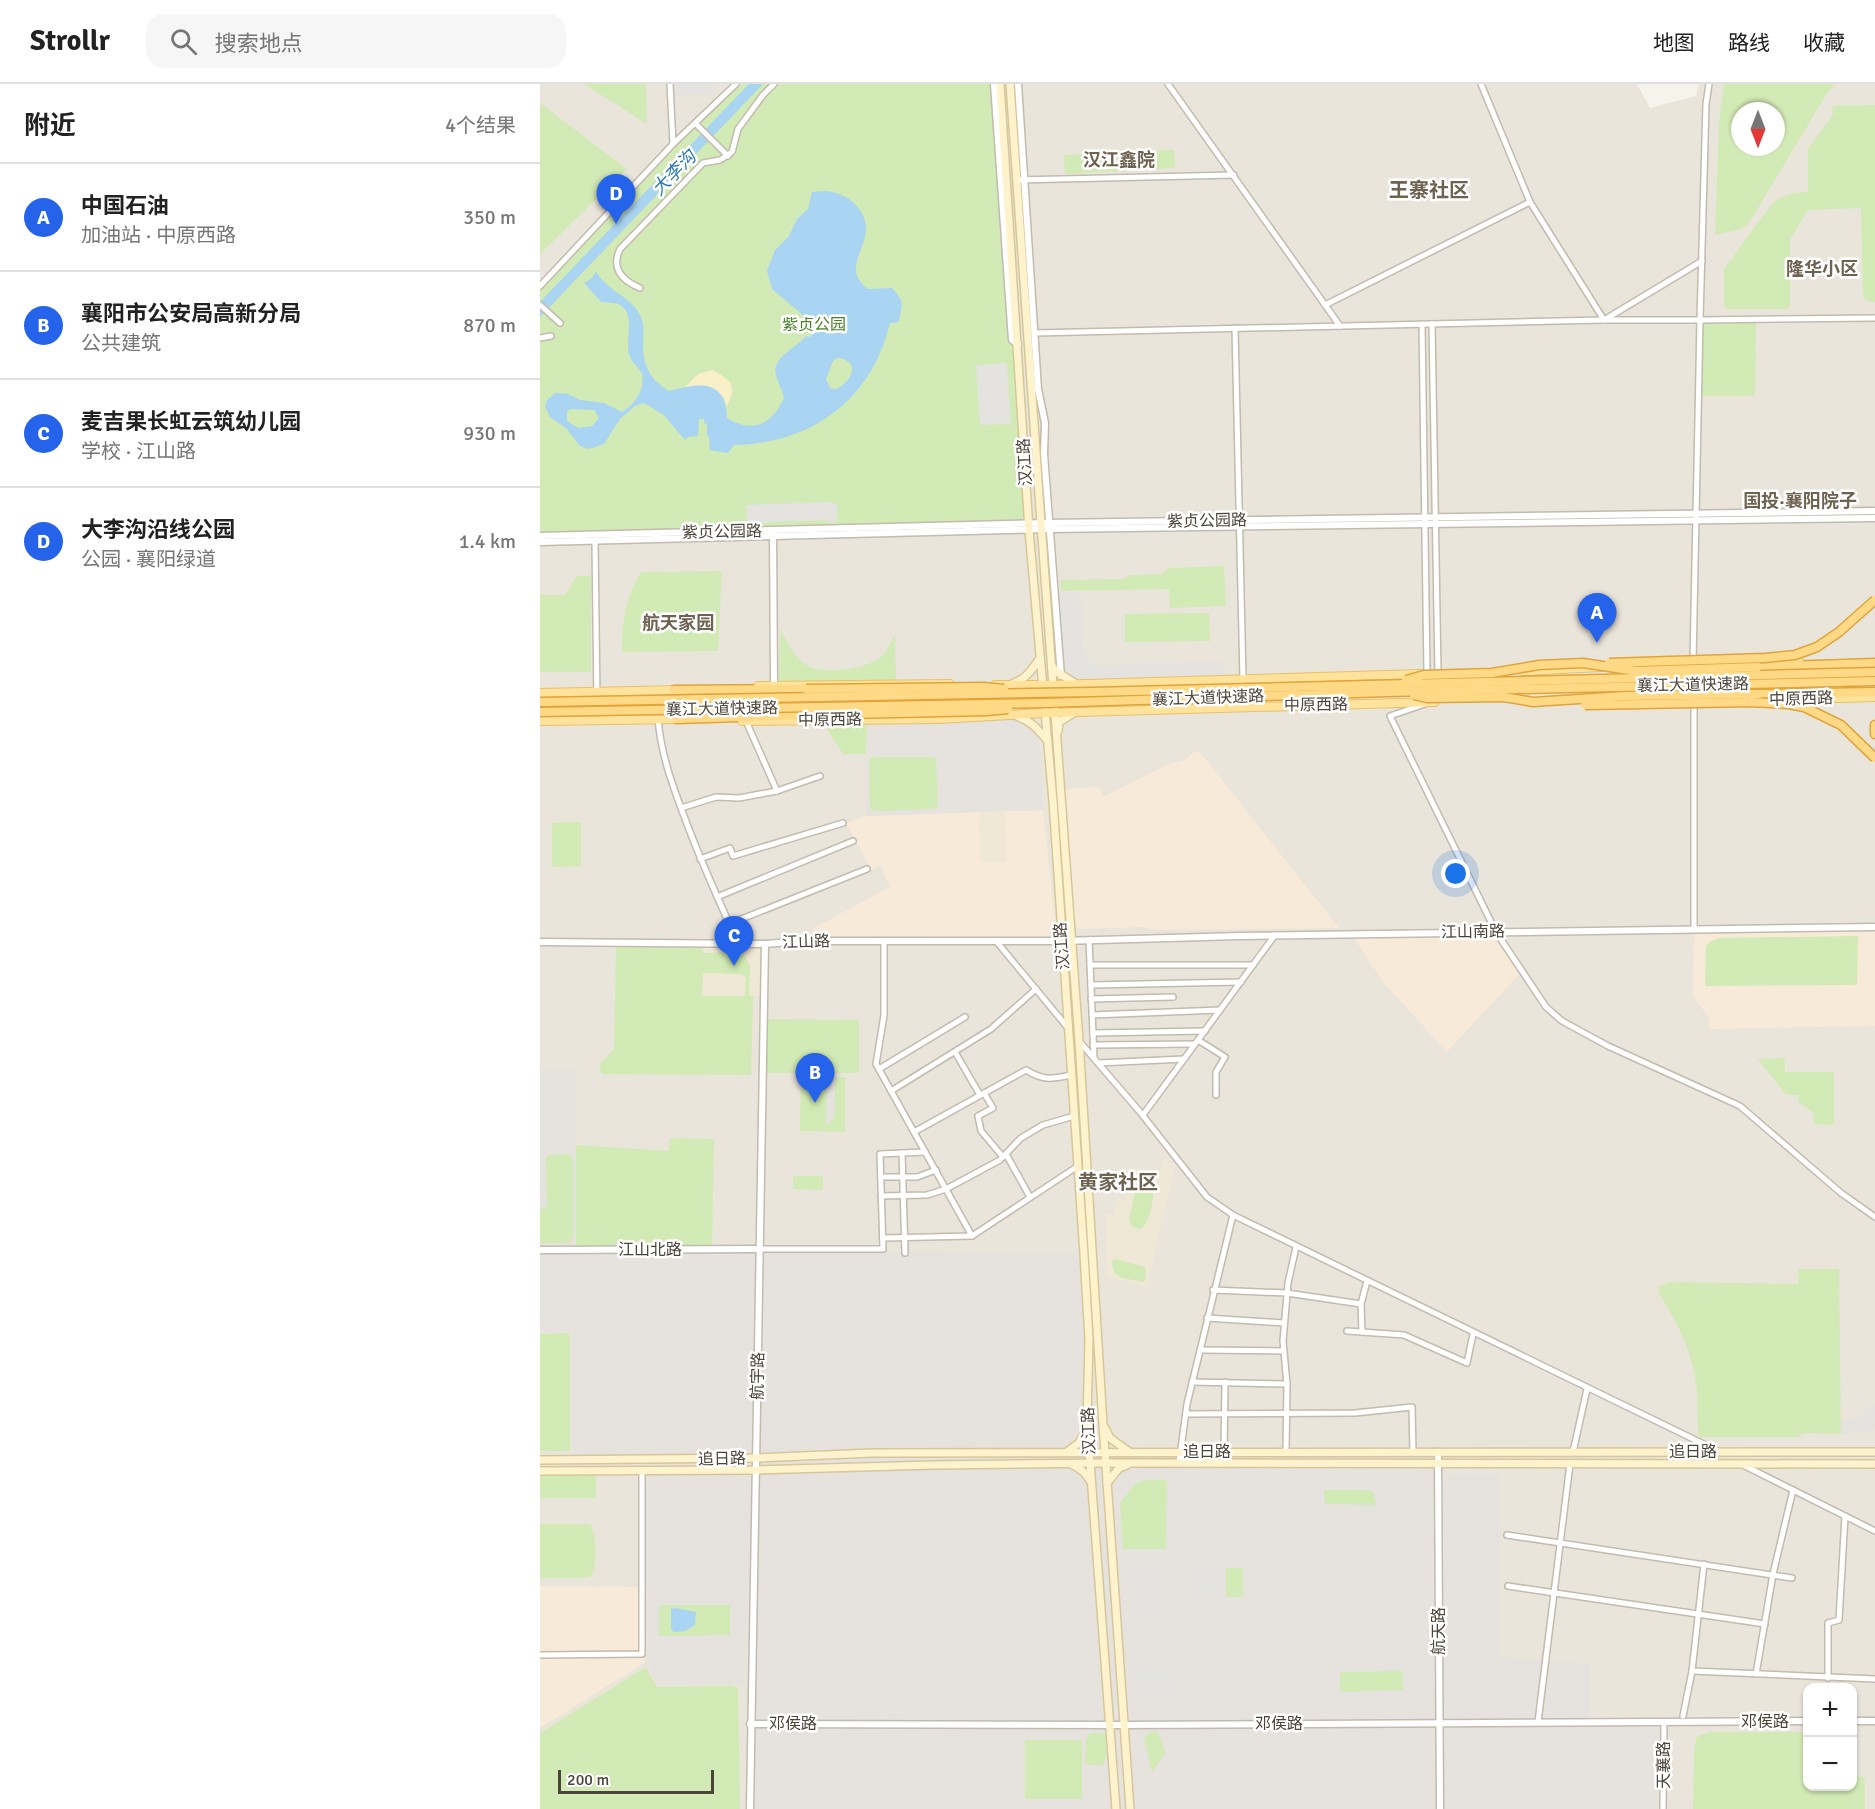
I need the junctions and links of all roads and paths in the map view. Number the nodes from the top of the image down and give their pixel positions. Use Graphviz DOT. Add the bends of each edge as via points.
graph roads {
  1 [pos="670,84"];
  2 [pos="736,84"];
  3 [pos="774,84"];
  4 [pos="994,84"];
  5 [pos="1000,84"];
  6 [pos="1011,84"];
  7 [pos="1018,84"];
  8 [pos="1167,84"];
  9 [pos="1481,84"];
  10 [pos="1709,84"];
  11 [pos="696,124"];
  12 [pos="673,144"];
  13 [pos="728,156"];
  14 [pos="1234,175"];
  15 [pos="1021,180"];
  16 [pos="1530,202"];
  17 [pos="1702,261"];
  18 [pos="540,286"];
  19 [pos="640,288"];
  20 [pos="540,305"];
  21 [pos="1324,305"];
  22 [pos="1875,318"];
  23 [pos="1604,320"];
  24 [pos="1700,320"];
  25 [pos="560,323"];
  26 [pos="1422,324"];
  27 [pos="1432,324"];
  28 [pos="1340,326"];
  29 [pos="1235,328"];
  30 [pos="1035,333"];
  31 [pos="551,336"];
  32 [pos="540,338"];
  33 [pos="1018,344"];
  34 [pos="1875,511"];
  35 [pos="1695,517"];
  36 [pos="1875,518"];
  37 [pos="1423,521"];
  38 [pos="1434,521"];
  39 [pos="1239,524"];
  40 [pos="1050,526"];
  41 [pos="1029,527"];
  42 [pos="1041,527"];
  43 [pos="773,533"];
  44 [pos="540,536"];
  45 [pos="596,541"];
  46 [pos="540,542"];
  47 [pos="1875,602"];
  48 [pos="1040,658"];
  49 [pos="1051,658"];
  50 [pos="1875,662"];
  51 [pos="1583,663"];
  52 [pos="1693,664"];
  53 [pos="1875,672"];
  54 [pos="1426,673"];
  55 [pos="1438,673"];
  56 [pos="1060,676"];
  57 [pos="1243,679"];
  58 [pos="1875,681"];
  59 [pos="1394,683"];
  60 [pos="1076,684"];
  61 [pos="774,685"];
  62 [pos="1011,685"];
  63 [pos="1053,685"];
  64 [pos="1042,686"];
  65 [pos="597,690"];
  66 [pos="674,690"];
  67 [pos="1091,692"];
  68 [pos="1399,692"];
  69 [pos="1875,692"];
  70 [pos="540,693"];
  71 [pos="1875,697"];
  72 [pos="540,702"];
  73 [pos="1091,702"];
  74 [pos="1432,702"];
  75 [pos="1533,702"];
  76 [pos="1694,702"];
  77 [pos="540,712"];
  78 [pos="1054,712"];
  79 [pos="1075,712"];
  80 [pos="1044,713"];
  81 [pos="1012,715"];
  82 [pos="658,719"];
  83 [pos="677,719"];
  84 [pos="597,720"];
  85 [pos="540,721"];
  86 [pos="746,721"];
  87 [pos="1875,724"];
  88 [pos="1875,734"];
  89 [pos="1057,739"];
  90 [pos="1047,741"];
  91 [pos="1875,757"];
  92 [pos="820,776"];
  93 [pos="777,791"];
  94 [pos="681,808"];
  95 [pos="843,823"];
  96 [pos="853,842"];
  97 [pos="700,859"];
  98 [pos="867,869"];
  99 [pos="717,897"];
  100 [pos="729,924"];
  101 [pos="1875,927"];
  102 [pos="1694,929"];
  103 [pos="1496,932"];
  104 [pos="1275,935"];
  105 [pos="1072,940"];
  106 [pos="1089,940"];
  107 [pos="884,941"];
  108 [pos="996,941"];
  109 [pos="1062,941"];
  110 [pos="540,942"];
  111 [pos="738,943"];
  112 [pos="765,944"];
  113 [pos="1090,965"];
  114 [pos="1253,965"];
  115 [pos="1241,982"];
  116 [pos="1091,985"];
  117 [pos="1036,989"];
  118 [pos="1173,997"];
  119 [pos="1091,999"];
  120 [pos="1220,1010"];
  121 [pos="1092,1015"];
  122 [pos="965,1017"];
  123 [pos="1068,1028"];
  124 [pos="1205,1031"];
  125 [pos="1093,1033"];
  126 [pos="1079,1041"];
  127 [pos="1196,1042"];
  128 [pos="1093,1045"];
  129 [pos="954,1052"];
  130 [pos="1184,1059"];
  131 [pos="1096,1061"];
  132 [pos="879,1069"];
  133 [pos="1071,1075"];
  134 [pos="891,1091"];
  135 [pos="982,1094"];
  136 [pos="1216,1095"];
  137 [pos="1143,1115"];
  138 [pos="1074,1116"];
  139 [pos="914,1132"];
  140 [pos="925,1152"];
  141 [pos="902,1153"];
  142 [pos="1005,1156"];
  143 [pos="1078,1166"];
  144 [pos="936,1170"];
  145 [pos="880,1177"];
  146 [pos="903,1177"];
  147 [pos="946,1189"];
  148 [pos="881,1196"];
  149 [pos="903,1196"];
  150 [pos="1030,1197"];
  151 [pos="1233,1215"];
  152 [pos="1875,1217"];
  153 [pos="972,1236"];
  154 [pos="883,1238"];
  155 [pos="904,1238"];
  156 [pos="1296,1247"];
  157 [pos="759,1249"];
  158 [pos="540,1250"];
  159 [pos="905,1253"];
  160 [pos="1367,1281"];
  161 [pos="1213,1290"];
  162 [pos="1287,1293"];
  163 [pos="1361,1304"];
  164 [pos="1207,1318"];
  165 [pos="1284,1323"];
  166 [pos="1347,1331"];
  167 [pos="1362,1332"];
  168 [pos="1473,1334"];
  169 [pos="1200,1350"];
  170 [pos="1284,1352"];
  171 [pos="1192,1382"];
  172 [pos="1225,1382"];
  173 [pos="1287,1383"];
  174 [pos="1587,1389"];
  175 [pos="1185,1414"];
  176 [pos="1225,1414"];
  177 [pos="1286,1414"];
  178 [pos="1087,1422"];
  179 [pos="1103,1424"];
  180 [pos="1875,1451"];
  181 [pos="1066,1452"];
  182 [pos="1090,1452"];
  183 [pos="1105,1452"];
  184 [pos="1131,1452"];
  185 [pos="1180,1452"];
  186 [pos="1224,1452"];
  187 [pos="1286,1452"];
  188 [pos="1413,1452"];
  189 [pos="1438,1452"];
  190 [pos="1573,1452"];
  191 [pos="1719,1452"];
  192 [pos="757,1458"];
  193 [pos="540,1460"];
  194 [pos="1090,1463"];
  195 [pos="1106,1463"];
  196 [pos="1131,1463"];
  197 [pos="1179,1463"];
  198 [pos="1438,1463"];
  199 [pos="1068,1464"];
  200 [pos="1569,1464"];
  201 [pos="1741,1464"];
  202 [pos="1875,1464"];
  203 [pos="642,1470"];
  204 [pos="757,1470"];
  205 [pos="540,1471"];
  206 [pos="1107,1483"];
  207 [pos="1092,1484"];
  208 [pos="1793,1490"];
  209 [pos="1845,1516"];
  210 [pos="1875,1531"];
  211 [pos="1507,1534"];
  212 [pos="1560,1543"];
  213 [pos="1704,1564"];
  214 [pos="1773,1574"];
  215 [pos="1792,1578"];
  216 [pos="1508,1586"];
  217 [pos="1554,1592"];
  218 [pos="1698,1613"];
  219 [pos="1765,1624"];
  220 [pos="540,1655"];
  221 [pos="1692,1671"];
  222 [pos="1756,1674"];
  223 [pos="1828,1678"];
  224 [pos="1875,1679"];
  225 [pos="1683,1716"];
  226 [pos="1803,1721"];
  227 [pos="1857,1721"];
  228 [pos="1875,1721"];
  229 [pos="1538,1722"];
  230 [pos="1664,1722"];
  231 [pos="1440,1723"];
  232 [pos="750,1724"];
  233 [pos="1109,1725"];
  234 [pos="1124,1725"];
  235 [pos="750,1809"];
  236 [pos="1116,1809"];
  237 [pos="1130,1809"];
  238 [pos="1440,1809"];
  239 [pos="1663,1809"];
  1 -- 12 [label="street"];
  2 -- 11 [label="street"];
  3 -- 13 [label="street" via="738,129"];
  4 -- 33 [label="street" via="1012,340"];
  5 -- 33 [label="main road, 汉江路"];
  6 -- 15 [label="main road, 汉江路"];
  7 -- 15 [label="street"];
  8 -- 14 [label="street"];
  9 -- 16 [label="street"];
  10 -- 17 [label="street"];
  11 -- 12 [label="street"];
  11 -- 13 [label="street"];
  12 -- 18 [label="street"];
  13 -- 19 [label="street" via="703,163 620,249 616,266"];
  14 -- 15 [label="street"];
  14 -- 21 [label="street"];
  15 -- 30 [label="street"];
  15 -- 42 [label="main road, 汉江路"];
  16 -- 21 [label="street"];
  16 -- 23 [label="street"];
  17 -- 23 [label="street"];
  17 -- 24 [label="street"];
  20 -- 25 [label="street"];
  21 -- 28 [label="street"];
  22 -- 24 [label="street"];
  23 -- 24 [label="street"];
  23 -- 27 [label="street"];
  24 -- 35 [label="street"];
  26 -- 27 [label="street"];
  26 -- 28 [label="street"];
  26 -- 37 [label="street"];
  27 -- 38 [label="street"];
  28 -- 29 [label="street"];
  29 -- 30 [label="street"];
  29 -- 39 [label="street"];
  30 -- 40 [label="street"];
  31 -- 32 [label="street"];
  33 -- 41 [label="main road, 汉江路"];
  34 -- 35 [label="street, 紫贞公园路"];
  35 -- 36 [label="street, 紫贞公园路"];
  35 -- 38 [label="street, 紫贞公园路"];
  35 -- 52 [label="street"];
  37 -- 38 [label="street, 紫贞公园路"];
  37 -- 39 [label="street, 紫贞公园路"];
  37 -- 54 [label="street"];
  38 -- 55 [label="street"];
  39 -- 40 [label="street, 紫贞公园路"];
  39 -- 57 [label="street"];
  40 -- 42 [label="street, 紫贞公园路"];
  40 -- 56 [label="street"];
  41 -- 42 [label="street, 紫贞公园路"];
  41 -- 43 [label="street, 紫贞公园路"];
  41 -- 48 [label="main road, 汉江路"];
  42 -- 49 [label="main road, 汉江路"];
  43 -- 44 [label="street, 紫贞公园路"];
  43 -- 45 [label="street, 紫贞公园路"];
  43 -- 61 [label="street"];
  45 -- 46 [label="street, 紫贞公园路"];
  45 -- 65 [label="street"];
  47 -- 51 [label="highway, bridge" via="1816,648 1795,655"];
  48 -- 62 [label="main road" via="1030,673"];
  48 -- 64 [label="main road, 汉江路"];
  49 -- 56 [label="main road"];
  49 -- 63 [label="main road, 汉江路"];
  50 -- 51 [label="highway, bridge" via="1636,670"];
  50 -- 52 [label="main road, 中原西路"];
  51 -- 59 [label="highway, bridge" via="1492,673 1424,675"];
  52 -- 55 [label="main road, 中原西路"];
  53 -- 59 [label="highway, 襄江大道快速路, bridge"];
  54 -- 55 [label="main road, 中原西路"];
  54 -- 57 [label="main road, 中原西路"];
  56 -- 60 [label="main road"];
  57 -- 60 [label="main road, 中原西路"];
  58 -- 68 [label="highway, 襄江大道快速路, bridge"];
  59 -- 67 [label="highway, 襄江大道快速路, bridge"];
  60 -- 63 [label="main road, 中原西路"];
  61 -- 62 [label="main road, 中原西路"];
  61 -- 66 [label="main road, 中原西路"];
  62 -- 64 [label="main road, 中原西路"];
  63 -- 64 [label="main road, 中原西路"];
  63 -- 78 [label="main road, 汉江路"];
  64 -- 80 [label="main road, 汉江路"];
  65 -- 66 [label="main road, 中原西路"];
  65 -- 70 [label="main road, 中原西路"];
  65 -- 84 [label="street"];
  66 -- 67 [label="highway, bridge" via="984,687 1070,688"];
  67 -- 72 [label="highway, 襄江大道快速路, bridge"];
  68 -- 73 [label="highway, 襄江大道快速路, bridge"];
  68 -- 75 [label="highway, bridge" via="1427,698 1504,697"];
  69 -- 75 [label="highway, bridge" via="1625,696"];
  71 -- 76 [label="main road, 中原西路"];
  73 -- 77 [label="highway, 襄江大道快速路, bridge"];
  73 -- 83 [label="highway, bridge" via="1070,707 987,711"];
  74 -- 76 [label="main road, 中原西路" via="1608,698 1638,703"];
  74 -- 79 [label="main road, 中原西路"];
  74 -- 103 [label="street" via="1390,716"];
  75 -- 91 [label="highway, bridge" via="1789,704 1841,725"];
  76 -- 102 [label="street"];
  78 -- 79 [label="main road, 中原西路"];
  78 -- 80 [label="main road, 中原西路"];
  78 -- 89 [label="main road, 汉江路"];
  79 -- 89 [label="main road" via="1059,722"];
  80 -- 81 [label="main road, 中原西路"];
  80 -- 90 [label="main road, 汉江路"];
  81 -- 86 [label="main road, 中原西路"];
  81 -- 90 [label="main road" via="1026,719"];
  82 -- 83 [label="main road, 中原西路"];
  82 -- 84 [label="main road, 中原西路"];
  82 -- 94 [label="street" via="660,745"];
  83 -- 86 [label="main road, 中原西路"];
  84 -- 85 [label="main road, 中原西路"];
  86 -- 93 [label="street"];
  87 -- 88 [label="highway"];
  89 -- 105 [label="main road, 汉江路"];
  90 -- 109 [label="main road, 汉江路"];
  92 -- 93 [label="street"];
  93 -- 94 [label="street" via="739,798 716,797"];
  94 -- 97 [label="street"];
  95 -- 97 [label="street" via="733,856 730,848"];
  96 -- 99 [label="street"];
  97 -- 99 [label="street"];
  98 -- 100 [label="street"];
  99 -- 100 [label="street"];
  100 -- 111 [label="street"];
  101 -- 102 [label="street, 江山南路"];
  102 -- 103 [label="street, 江山南路"];
  103 -- 104 [label="street, 江山南路"];
  103 -- 152 [label="street" via="1546,1007 1562,1021 1740,1106 1841,1193"];
  104 -- 106 [label="street, 江山南路"];
  104 -- 114 [label="street"];
  105 -- 106 [label="street, 江山南路"];
  105 -- 109 [label="street, 江山路"];
  105 -- 126 [label="main road, 汉江路"];
  106 -- 113 [label="street"];
  107 -- 108 [label="street, 江山路"];
  107 -- 112 [label="street, 江山路"];
  107 -- 132 [label="street" via="884,1015 876,1064"];
  108 -- 109 [label="street, 江山路"];
  108 -- 117 [label="street"];
  109 -- 123 [label="main road, 汉江路"];
  110 -- 111 [label="street, 江山路"];
  111 -- 112 [label="street, 江山路"];
  112 -- 157 [label="street, 航宇路"];
  113 -- 114 [label="street"];
  113 -- 116 [label="street"];
  114 -- 115 [label="street"];
  115 -- 116 [label="street"];
  115 -- 120 [label="street"];
  116 -- 119 [label="street"];
  117 -- 123 [label="street"];
  117 -- 129 [label="street" via="991,1029"];
  118 -- 119 [label="street"];
  119 -- 121 [label="street"];
  120 -- 121 [label="street"];
  120 -- 124 [label="street"];
  121 -- 125 [label="street"];
  122 -- 132 [label="street"];
  123 -- 133 [label="main road, 汉江路"];
  124 -- 125 [label="street"];
  124 -- 127 [label="street"];
  125 -- 128 [label="street"];
  126 -- 131 [label="street"];
  126 -- 179 [label="main road, 汉江路"];
  127 -- 128 [label="street"];
  127 -- 130 [label="street"];
  127 -- 136 [label="street" via="1225,1057 1216,1072"];
  128 -- 131 [label="street"];
  129 -- 134 [label="street"];
  129 -- 135 [label="street"];
  130 -- 131 [label="street"];
  130 -- 137 [label="street"];
  131 -- 137 [label="street"];
  132 -- 134 [label="street"];
  133 -- 135 [label="street" via="1041,1079 1026,1070"];
  133 -- 138 [label="main road, 汉江路"];
  134 -- 139 [label="street"];
  135 -- 139 [label="street"];
  135 -- 142 [label="street" via="993,1108 978,1116 981,1131"];
  137 -- 151 [label="street" via="1207,1197"];
  138 -- 142 [label="street" via="1043,1125 1021,1138"];
  138 -- 143 [label="main road, 汉江路"];
  139 -- 140 [label="street"];
  140 -- 141 [label="street"];
  140 -- 144 [label="street"];
  141 -- 145 [label="street" via="880,1154"];
  141 -- 146 [label="street"];
  142 -- 147 [label="street"];
  142 -- 150 [label="street"];
  143 -- 150 [label="street"];
  143 -- 178 [label="main road, 汉江路" via="1089,1339"];
  144 -- 146 [label="street"];
  144 -- 147 [label="street"];
  145 -- 146 [label="street"];
  145 -- 148 [label="street"];
  146 -- 149 [label="street"];
  147 -- 149 [label="street" via="927,1196"];
  147 -- 153 [label="street"];
  148 -- 149 [label="street"];
  148 -- 154 [label="street"];
  149 -- 155 [label="street"];
  150 -- 153 [label="street"];
  151 -- 156 [label="street"];
  151 -- 161 [label="street"];
  153 -- 155 [label="street"];
  154 -- 155 [label="street"];
  154 -- 157 [label="street" via="883,1249"];
  155 -- 159 [label="street"];
  156 -- 160 [label="street"];
  156 -- 162 [label="street"];
  157 -- 158 [label="street, 江山北路"];
  157 -- 192 [label="street, 航宇路"];
  160 -- 163 [label="street"];
  160 -- 168 [label="street"];
  161 -- 162 [label="street"];
  161 -- 164 [label="street"];
  162 -- 163 [label="street"];
  162 -- 165 [label="street"];
  163 -- 167 [label="street"];
  164 -- 165 [label="street"];
  164 -- 169 [label="street"];
  165 -- 170 [label="street"];
  166 -- 167 [label="street"];
  167 -- 168 [label="street" via="1404,1335 1467,1363"];
  168 -- 174 [label="street"];
  169 -- 170 [label="street"];
  169 -- 171 [label="street"];
  170 -- 173 [label="street"];
  171 -- 172 [label="street"];
  171 -- 175 [label="street"];
  172 -- 173 [label="street"];
  172 -- 176 [label="street"];
  173 -- 177 [label="street"];
  174 -- 190 [label="street"];
  174 -- 191 [label="street"];
  175 -- 176 [label="street"];
  175 -- 185 [label="street"];
  176 -- 177 [label="street"];
  176 -- 186 [label="street"];
  177 -- 187 [label="street"];
  177 -- 188 [label="street" via="1412,1407"];
  178 -- 181 [label="main road" via="1084,1436"];
  178 -- 182 [label="main road, 汉江路"];
  179 -- 183 [label="main road, 汉江路"];
  179 -- 184 [label="main road" via="1110,1438"];
  180 -- 191 [label="main road, 追日路"];
  181 -- 182 [label="main road, 追日路"];
  181 -- 192 [label="main road, 追日路"];
  182 -- 183 [label="main road, 追日路"];
  182 -- 194 [label="main road, 汉江路"];
  183 -- 184 [label="main road, 追日路"];
  183 -- 195 [label="main road, 汉江路"];
  184 -- 185 [label="main road, 追日路"];
  185 -- 186 [label="main road, 追日路"];
  185 -- 197 [label="street"];
  186 -- 187 [label="main road, 追日路"];
  187 -- 188 [label="main road, 追日路"];
  188 -- 189 [label="main road, 追日路"];
  189 -- 190 [label="main road, 追日路"];
  189 -- 198 [label="street, 航天路"];
  190 -- 191 [label="main road, 追日路"];
  192 -- 193 [label="main road, 追日路"];
  192 -- 204 [label="street, 航宇路"];
  194 -- 195 [label="main road, 追日路"];
  194 -- 199 [label="main road, 追日路"];
  194 -- 207 [label="main road, 汉江路"];
  195 -- 196 [label="main road, 追日路"];
  195 -- 206 [label="main road, 汉江路"];
  196 -- 197 [label="main road, 追日路"];
  196 -- 206 [label="main road" via="1119,1468"];
  197 -- 198 [label="main road, 追日路"];
  198 -- 200 [label="main road, 追日路"];
  198 -- 231 [label="street, 航天路"];
  199 -- 204 [label="main road, 追日路"];
  199 -- 207 [label="main road" via="1080,1468"];
  200 -- 201 [label="main road, 追日路"];
  200 -- 212 [label="street"];
  201 -- 202 [label="main road, 追日路"];
  201 -- 208 [label="street"];
  203 -- 204 [label="main road, 追日路"];
  203 -- 205 [label="main road, 追日路"];
  203 -- 220 [label="street" via="642,1654"];
  204 -- 232 [label="street, 航宇路"];
  206 -- 234 [label="main road, 汉江路"];
  207 -- 233 [label="main road, 汉江路"];
  208 -- 209 [label="street"];
  208 -- 214 [label="street"];
  209 -- 210 [label="street"];
  209 -- 223 [label="street" via="1839,1620 1828,1623"];
  211 -- 212 [label="street"];
  212 -- 213 [label="street"];
  212 -- 217 [label="street"];
  213 -- 214 [label="street"];
  213 -- 218 [label="street"];
  214 -- 215 [label="street"];
  214 -- 219 [label="street"];
  216 -- 217 [label="street"];
  217 -- 218 [label="street"];
  217 -- 229 [label="street"];
  218 -- 219 [label="street"];
  218 -- 221 [label="street"];
  219 -- 222 [label="street"];
  221 -- 222 [label="street"];
  221 -- 225 [label="street"];
  222 -- 223 [label="street"];
  223 -- 224 [label="street"];
  226 -- 230 [label="street, 邓侯路"];
  227 -- 228 [label="street"];
  229 -- 230 [label="street, 邓侯路"];
  229 -- 231 [label="street, 邓侯路"];
  230 -- 239 [label="street, 天襄路"];
  231 -- 234 [label="street, 邓侯路"];
  231 -- 238 [label="street, 航天路"];
  232 -- 233 [label="street, 邓侯路"];
  232 -- 235 [label="street, 航宇路"];
  233 -- 234 [label="street, 邓侯路"];
  233 -- 236 [label="main road, 汉江路"];
  234 -- 237 [label="main road, 汉江路"];
}
